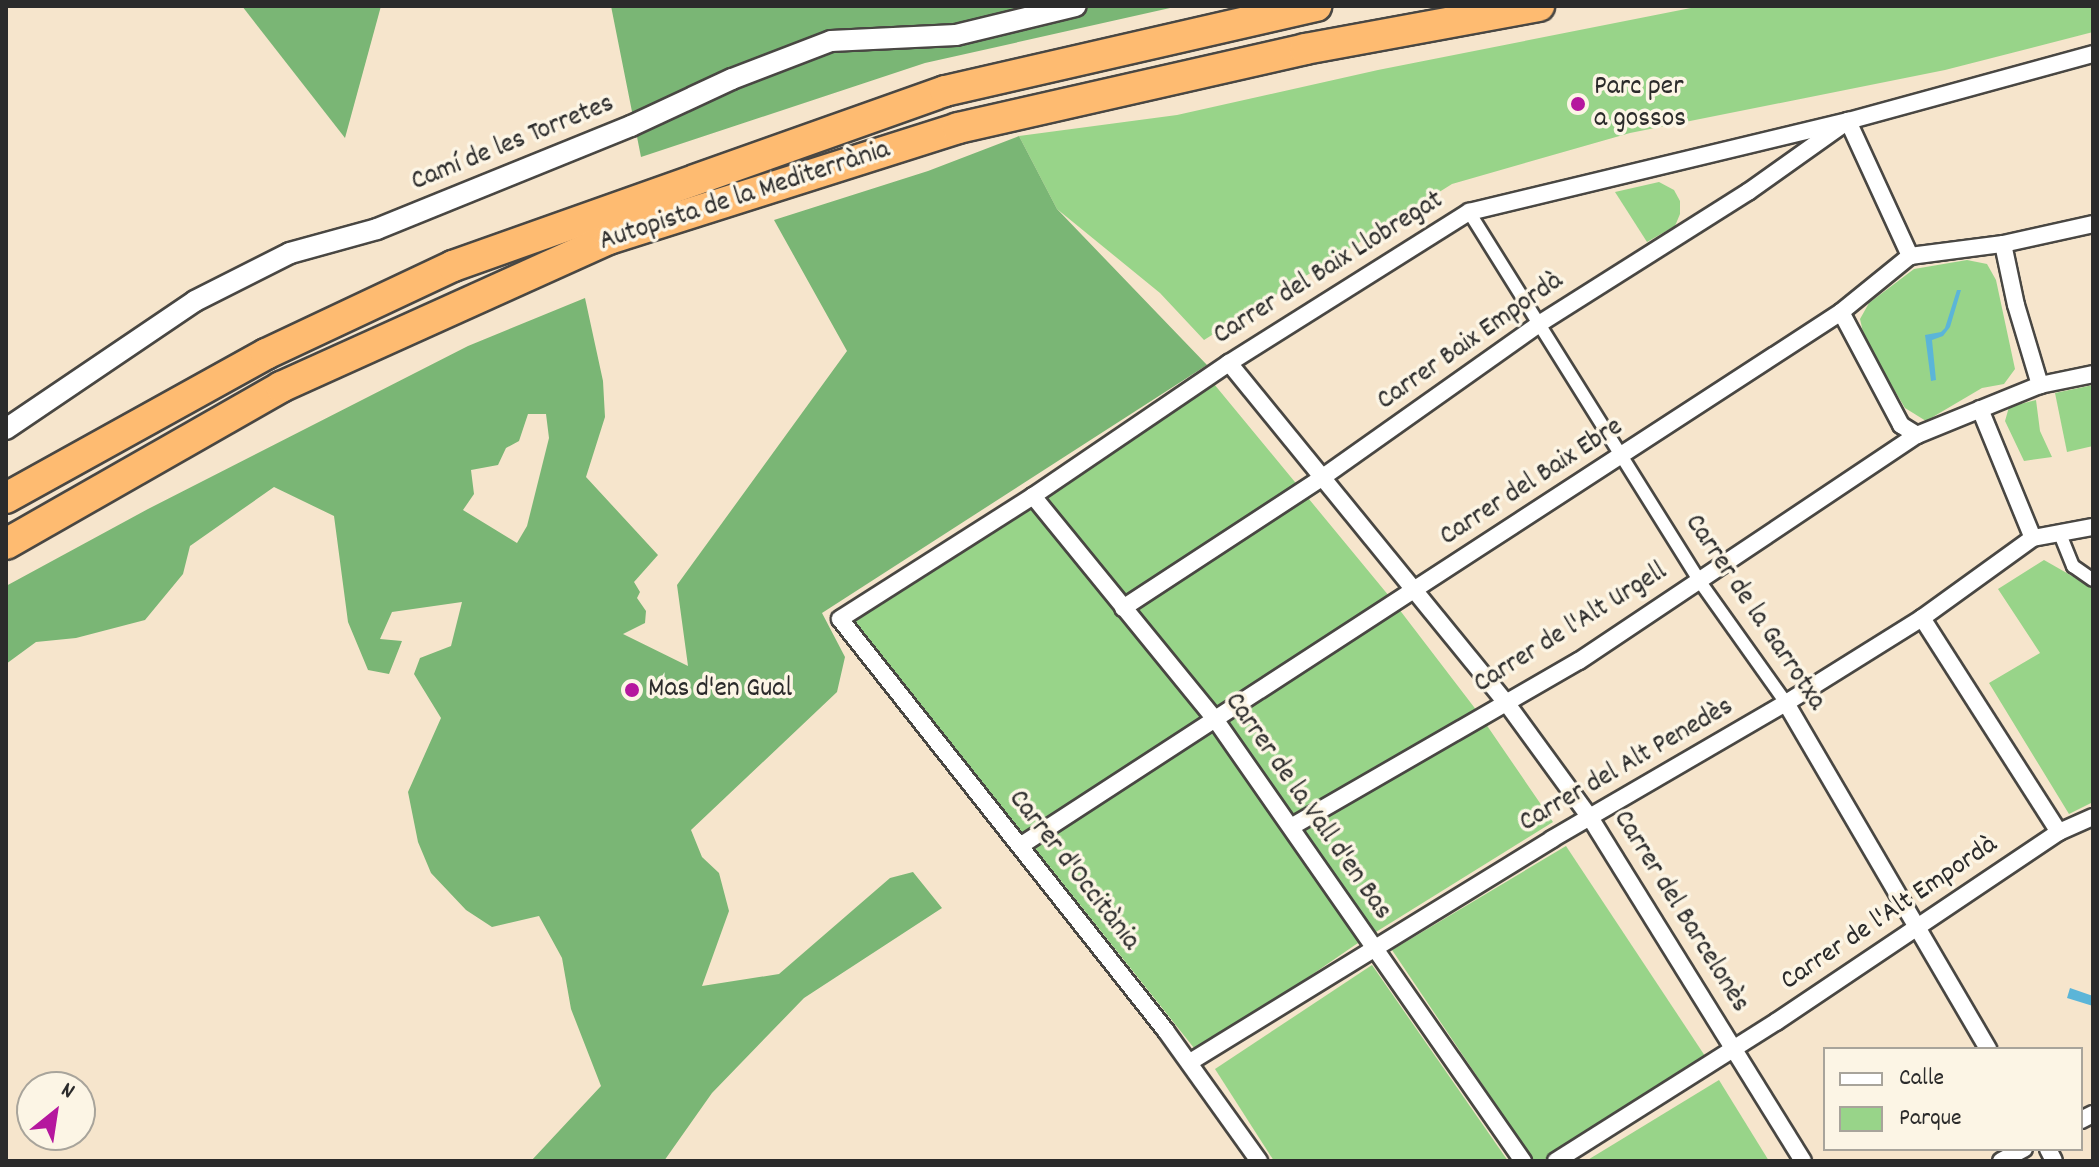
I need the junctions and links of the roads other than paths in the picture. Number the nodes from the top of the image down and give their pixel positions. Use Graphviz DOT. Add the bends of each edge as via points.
graph roads {
  1 [pos="1076,6"];
  2 [pos="1316,6"];
  3 [pos="1539,6"];
  4 [pos="2093,54"];
  5 [pos="1848,121"];
  6 [pos="1469,212"];
  7 [pos="2093,224"];
  8 [pos="2003,244"];
  9 [pos="1910,256"];
  10 [pos="1841,312"];
  11 [pos="1539,324"];
  12 [pos="1229,363"];
  13 [pos="2093,374"];
  14 [pos="2040,385"];
  15 [pos="1980,409"];
  16 [pos="6,429"];
  17 [pos="1917,435"];
  18 [pos="1620,456"];
  19 [pos="1323,477"];
  20 [pos="1033,496"];
  21 [pos="6,498"];
  22 [pos="2093,527"];
  23 [pos="2060,534"];
  24 [pos="2033,538"];
  25 [pos="6,544"];
  26 [pos="1698,579"];
  27 [pos="2093,580"];
  28 [pos="1416,591"];
  29 [pos="1123,608"];
  30 [pos="1922,618"];
  31 [pos="840,619"];
  32 [pos="1505,701"];
  33 [pos="1786,703"];
  34 [pos="1215,719"];
  35 [pos="2093,817"];
  36 [pos="1591,819"];
  37 [pos="1291,827"];
  38 [pos="2059,832"];
  39 [pos="1020,846"];
  40 [pos="1914,927"];
  41 [pos="1374,946"];
  42 [pos="1735,1047"];
  43 [pos="1987,1047"];
  44 [pos="1190,1062"];
  45 [pos="2020,1151"];
  46 [pos="1259,1161"];
  47 [pos="1523,1161"];
  48 [pos="1556,1161"];
  49 [pos="1803,1161"];
  50 [pos="2001,1161"];
  1 -- 16 [label="street, Camí de les Torretes" via="956,35 831,41 377,229 290,253 195,301"];
  2 -- 21 [label="highway, Autopista de la Mediterrània" via="945,91 453,266 266,354"];
  3 -- 25 [label="highway, Autopista de la Mediterrània" via="1305,49 958,128 609,239 281,387"];
  4 -- 5 [label="street, Carrer del Baix Llobregat"];
  5 -- 6 [label="street, Carrer del Baix Llobregat"];
  5 -- 9 [label="street"];
  5 -- 11 [label="street, Carrer Baix Empordà" via="1748,192"];
  6 -- 11 [label="street, Carrer de la Garrotxa"];
  6 -- 12 [label="street, Carrer del Baix Llobregat"];
  7 -- 8 [label="street"];
  8 -- 9 [label="street"];
  8 -- 14 [label="street"];
  9 -- 10 [label="street, Carrer del Baix Ebre"];
  10 -- 17 [label="street" via="1901,425"];
  10 -- 18 [label="street, Carrer del Baix Ebre"];
  11 -- 18 [label="street, Carrer de la Garrotxa"];
  11 -- 19 [label="street, Carrer Baix Empordà"];
  12 -- 19 [label="street, Carrer del Barcelonès"];
  12 -- 20 [label="street, Carrer del Baix Llobregat"];
  13 -- 14 [label="street, Carrer de l'Alt Urgell"];
  14 -- 15 [label="street, Carrer de l'Alt Urgell"];
  15 -- 17 [label="street, Carrer de l'Alt Urgell"];
  15 -- 24 [label="street"];
  17 -- 26 [label="street, Carrer de l'Alt Urgell"];
  18 -- 26 [label="street, Carrer de la Garrotxa"];
  18 -- 28 [label="street, Carrer del Baix Ebre"];
  19 -- 28 [label="street, Carrer del Barcelonès"];
  19 -- 29 [label="street, Carrer Baix Empordà"];
  20 -- 29 [label="street, Carrer de la Vall d'en Bas"];
  20 -- 31 [label="street, Carrer del Baix Llobregat"];
  22 -- 23 [label="street, Carrer del Alt Penedès"];
  23 -- 24 [label="street, Carrer del Alt Penedès"];
  23 -- 27 [label="street" via="2073,566"];
  24 -- 30 [label="street, Carrer del Alt Penedès"];
  26 -- 32 [label="street, Carrer de l'Alt Urgell" via="1579,661"];
  26 -- 33 [label="street, Carrer de la Garrotxa"];
  28 -- 32 [label="street, Carrer del Barcelonès"];
  28 -- 34 [label="street, Carrer del Baix Ebre"];
  29 -- 34 [label="street, Carrer de la Vall d'en Bas"];
  30 -- 33 [label="street, Carrer del Alt Penedès"];
  30 -- 38 [label="street"];
  31 -- 39 [label="street, Carrer d'Occitània"];
  32 -- 36 [label="street, Carrer del Barcelonès"];
  32 -- 37 [label="street, Carrer de l'Alt Urgell"];
  33 -- 36 [label="street, Carrer del Alt Penedès"];
  33 -- 40 [label="street, Carrer de la Garrotxa"];
  34 -- 37 [label="street, Carrer de la Vall d'en Bas"];
  34 -- 39 [label="street, Carrer del Baix Ebre"];
  35 -- 38 [label="street, Carrer de l'Alt Empordà"];
  36 -- 41 [label="street, Carrer del Alt Penedès"];
  36 -- 42 [label="street, Carrer del Barcelonès"];
  37 -- 41 [label="street, Carrer de la Vall d'en Bas"];
  38 -- 40 [label="street, Carrer de l'Alt Empordà"];
  39 -- 44 [label="street, Carrer d'Occitània"];
  40 -- 42 [label="street, Carrer de l'Alt Empordà"];
  40 -- 43 [label="street, Carrer de la Garrotxa"];
  41 -- 44 [label="street, Carrer del Alt Penedès" via="1231,1041"];
  41 -- 47 [label="street, Carrer de la Vall d'en Bas"];
  42 -- 48 [label="street, Carrer de l'Alt Empordà"];
  42 -- 49 [label="street, Carrer del Barcelonès"];
  44 -- 46 [label="street, Carrer d'Occitània"];
  45 -- 50 [label="street"];
}
